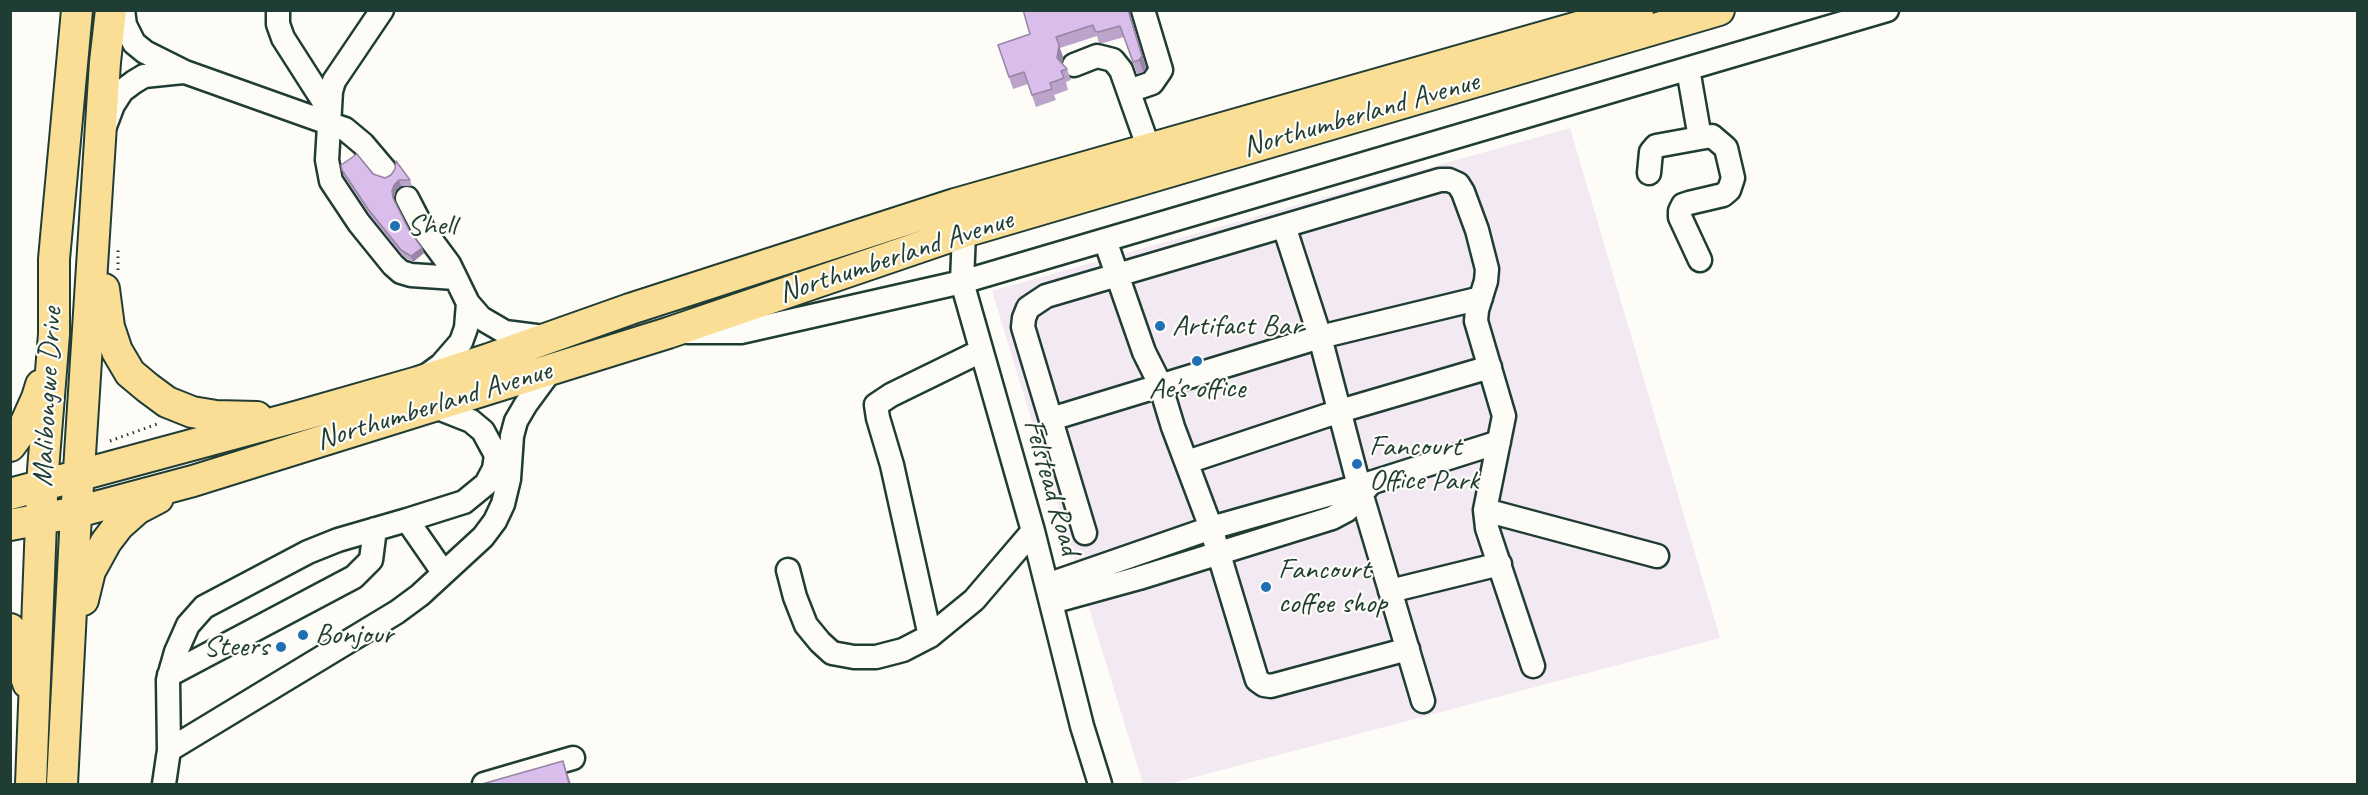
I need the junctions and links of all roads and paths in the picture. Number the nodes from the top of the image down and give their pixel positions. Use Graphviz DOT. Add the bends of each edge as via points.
graph roads {
  1 [pos="77,10"];
  2 [pos="111,10"];
  3 [pos="123,10"];
  4 [pos="278,10"];
  5 [pos="382,10"];
  6 [pos="1143,10"];
  7 [pos="1638,10"];
  8 [pos="1719,10"];
  9 [pos="1887,10"];
  10 [pos="1074,65"];
  11 [pos="1688,69"];
  12 [pos="185,72"];
  13 [pos="1129,92"];
  14 [pos="330,122"];
  15 [pos="101,135"];
  16 [pos="1700,138"];
  17 [pos="1149,149"];
  18 [pos="385,170"];
  19 [pos="1649,173"];
  20 [pos="407,198"];
  21 [pos="96,218"];
  22 [pos="960,218"];
  23 [pos="1284,226"];
  24 [pos="118,239"];
  25 [pos="1105,240"];
  26 [pos="1700,260"];
  27 [pos="118,272"];
  28 [pos="1116,276"];
  29 [pos="455,278"];
  30 [pos="962,282"];
  31 [pos="1481,298"];
  32 [pos="468,303"];
  33 [pos="668,333"];
  34 [pos="54,334"];
  35 [pos="549,337"];
  36 [pos="1320,337"];
  37 [pos="981,351"];
  38 [pos="1490,367"];
  39 [pos="551,370"];
  40 [pos="1160,384"];
  41 [pos="426,394"];
  42 [pos="1340,411"];
  43 [pos="300,416"];
  44 [pos="1050,419"];
  45 [pos="168,420"];
  46 [pos="107,442"];
  47 [pos="1499,442"];
  48 [pos="10,446"];
  49 [pos="1186,462"];
  50 [pos="80,475"];
  51 [pos="193,481"];
  52 [pos="42,486"];
  53 [pos="1364,488"];
  54 [pos="10,494"];
  55 [pos="1282,508"];
  56 [pos="1485,510"];
  57 [pos="77,512"];
  58 [pos="42,520"];
  59 [pos="406,520"];
  60 [pos="10,525"];
  61 [pos="1211,528"];
  62 [pos="375,529"];
  63 [pos="1033,531"];
  64 [pos="1289,531"];
  65 [pos="1085,533"];
  66 [pos="1219,552"];
  67 [pos="1657,556"];
  68 [pos="1500,564"];
  69 [pos="788,570"];
  70 [pos="443,572"];
  71 [pos="1390,591"];
  72 [pos="1050,594"];
  73 [pos="10,629"];
  74 [pos="930,636"];
  75 [pos="1408,649"];
  76 [pos="1533,666"];
  77 [pos="169,675"];
  78 [pos="66,697"];
  79 [pos="1422,700"];
  80 [pos="35,709"];
  81 [pos="169,750"];
  82 [pos="573,758"];
  83 [pos="31,784"];
  84 [pos="62,784"];
  85 [pos="164,784"];
  86 [pos="484,784"];
  87 [pos="1100,784"];
  1 -- 34 [label="main road, Malibongwe Drive" via="54,259"];
  2 -- 15 [label="main road, Malibongwe Drive"];
  3 -- 12 [label="street" via="125,26 134,43"];
  4 -- 14 [label="street" via="283,38 322,99"];
  5 -- 14 [label="street" via="334,81"];
  6 -- 13 [label="street" via="1161,70 1152,83"];
  7 -- 17 [label="main road, Northumberland Avenue"];
  8 -- 22 [label="main road, Northumberland Avenue"];
  9 -- 11 [label="street"];
  10 -- 13 [label="street" via="1097,56 1113,60"];
  11 -- 16 [label="street"];
  11 -- 25 [label="street"];
  12 -- 14 [label="street"];
  12 -- 15 [label="street" via="144,76 122,91"];
  13 -- 17 [label="street"];
  14 -- 18 [label="street" via="363,144"];
  14 -- 29 [label="street" via="327,160 331,181 359,223 401,272"];
  15 -- 21 [label="main road, Malibongwe Drive"];
  16 -- 19 [label="street" via="1656,146 1651,152"];
  16 -- 26 [label="street" via="1712,136 1726,148 1733,178 1723,195 1683,205 1680,211"];
  17 -- 22 [label="main road, Northumberland Avenue"];
  20 -- 29 [label="street"];
  21 -- 43 [label="main road" via="109,327 130,373 167,402 192,412 216,416"];
  21 -- 50 [label="main road, Malibongwe Drive"];
  22 -- 30 [label="street, Felstead Road"];
  22 -- 33 [label="main road, Northumberland Avenue"];
  22 -- 35 [label="main road, Northumberland Avenue"];
  23 -- 28 [label="street"];
  23 -- 31 [label="street" via="1449,180 1463,192 1477,230 1487,269"];
  23 -- 36 [label="street"];
  24 -- 27 [label="path"];
  25 -- 28 [label="street"];
  25 -- 30 [label="street"];
  28 -- 40 [label="street"];
  28 -- 44 [label="street" via="1046,296 1028,308 1023,327"];
  29 -- 32 [label="street"];
  30 -- 33 [label="street" via="741,332"];
  30 -- 37 [label="street, Felstead Road"];
  31 -- 36 [label="street"];
  31 -- 38 [label="street" via="1476,321"];
  32 -- 35 [label="street" via="481,318 505,332"];
  32 -- 41 [label="street" via="461,342 441,365"];
  33 -- 39 [label="main road, Northumberland Avenue"];
  34 -- 48 [label="main road" via="37,398"];
  34 -- 52 [label="main road, Malibongwe Drive"];
  35 -- 41 [label="main road, Northumberland Avenue" via="489,359"];
  36 -- 40 [label="street"];
  36 -- 42 [label="street"];
  37 -- 63 [label="street, Felstead Road"];
  37 -- 74 [label="street" via="876,405"];
  38 -- 42 [label="street"];
  38 -- 47 [label="street" via="1504,416"];
  39 -- 41 [label="main road, Northumberland Avenue"];
  39 -- 70 [label="street" via="516,421 509,479 495,521 483,537"];
  40 -- 44 [label="street"];
  40 -- 49 [label="street"];
  41 -- 43 [label="main road, Northumberland Avenue"];
  41 -- 51 [label="main road, Northumberland Avenue"];
  41 -- 59 [label="street" via="483,431 496,455 494,469 486,484 464,502"];
  42 -- 49 [label="street"];
  42 -- 53 [label="street"];
  43 -- 50 [label="main road, Northumberland Avenue"];
  44 -- 65 [label="street"];
  45 -- 46 [label="path"];
  47 -- 53 [label="street"];
  47 -- 56 [label="street"];
  49 -- 61 [label="street"];
  50 -- 52 [label="main road, Northumberland Avenue"];
  50 -- 57 [label="main road, Malibongwe Drive"];
  51 -- 57 [label="main road, Northumberland Avenue"];
  51 -- 78 [label="main road" via="137,509 119,525 98,554 85,593"];
  52 -- 54 [label="main road, Northumberland Avenue"];
  52 -- 58 [label="main road, Malibongwe Drive"];
  53 -- 55 [label="street"];
  53 -- 64 [label="street" via="1347,510"];
  53 -- 71 [label="street"];
  55 -- 61 [label="street"];
  55 -- 64 [label="street"];
  56 -- 67 [label="street"];
  56 -- 68 [label="street"];
  57 -- 58 [label="main road, Northumberland Avenue"];
  57 -- 78 [label="main road, Malibongwe Drive"];
  58 -- 60 [label="main road, Northumberland Avenue"];
  58 -- 80 [label="main road, Malibongwe Drive"];
  59 -- 62 [label="street"];
  59 -- 70 [label="street"];
  61 -- 66 [label="street"];
  61 -- 72 [label="street"];
  62 -- 77 [label="street" via="371,560 354,577"];
  62 -- 77 [label="street" via="308,552 204,607 188,625"];
  63 -- 72 [label="street, Felstead Road"];
  63 -- 74 [label="street" via="974,600"];
  64 -- 66 [label="street"];
  66 -- 72 [label="street" via="1139,578"];
  66 -- 75 [label="street" via="1253,673 1264,685"];
  68 -- 71 [label="street"];
  68 -- 76 [label="street"];
  69 -- 74 [label="street" via="806,625 832,653 876,657 903,650"];
  70 -- 81 [label="street" via="398,612"];
  71 -- 75 [label="street"];
  72 -- 87 [label="street, Felstead Road"];
  73 -- 80 [label="main road"];
  75 -- 79 [label="street"];
  77 -- 81 [label="street"];
  78 -- 84 [label="main road, Malibongwe Drive"];
  80 -- 83 [label="main road, Malibongwe Drive"];
  81 -- 85 [label="street"];
  82 -- 86 [label="street"];
}
